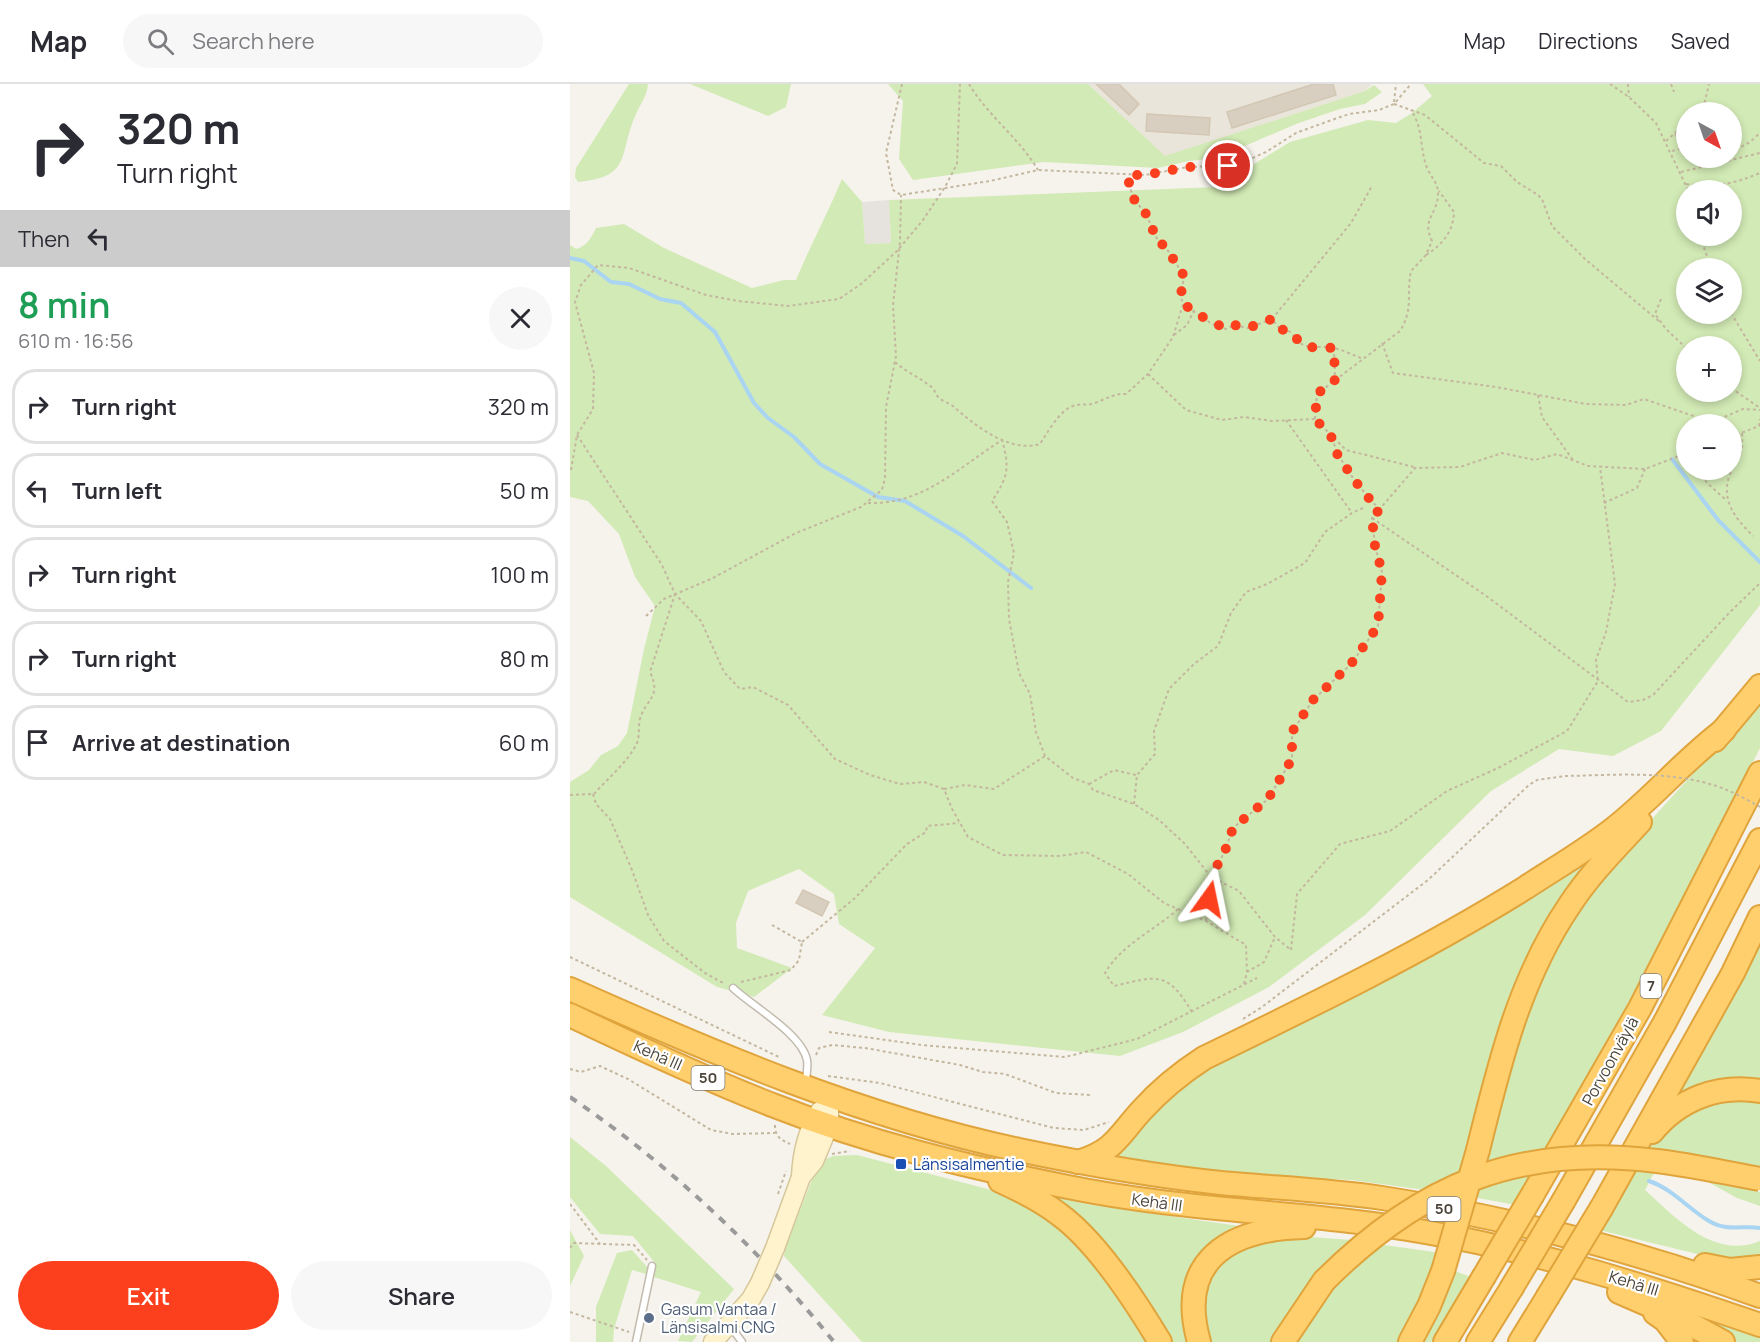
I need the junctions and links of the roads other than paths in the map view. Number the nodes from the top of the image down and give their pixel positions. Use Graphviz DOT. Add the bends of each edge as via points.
graph roads {
  1 [pos="1760,686"];
  2 [pos="1724,730"];
  3 [pos="1760,772"];
  4 [pos="1760,840"];
  5 [pos="1760,917"];
  6 [pos="730,987"];
  7 [pos="570,989"];
  8 [pos="570,1016"];
  9 [pos="806,1079"];
  10 [pos="1760,1091"];
  11 [pos="829,1096"];
  12 [pos="822,1122"];
  13 [pos="1078,1162"];
  14 [pos="969,1166"];
  15 [pos="1622,1171"];
  16 [pos="801,1178"];
  17 [pos="1760,1179"];
  18 [pos="1380,1225"];
  19 [pos="1545,1257"];
  20 [pos="1664,1263"];
  21 [pos="652,1266"];
  22 [pos="1760,1267"];
  23 [pos="1760,1296"];
  24 [pos="1547,1298"];
  25 [pos="1637,1299"];
  26 [pos="728,1324"];
  27 [pos="1760,1325"];
  28 [pos="636,1342"];
  29 [pos="713,1342"];
  30 [pos="742,1342"];
  31 [pos="1160,1342"];
  32 [pos="1199,1342"];
  33 [pos="1283,1342"];
  34 [pos="1410,1342"];
  35 [pos="1445,1342"];
  36 [pos="1478,1342"];
  37 [pos="1520,1342"];
  38 [pos="1525,1342"];
  39 [pos="1682,1342"];
  40 [pos="1723,1342"];
  1 -- 2 [label="highway"];
  2 -- 13 [label="highway" via="1638,808 1581,852 1407,956 1204,1058 1161,1091 1105,1152"];
  2 -- 34 [label="highway, bridge" via="1585,883 1551,936 1523,993 1505,1044 1443,1271"];
  3 -- 35 [label="highway, Porvoonväylä / 7, bridge" via="1640,1008"];
  4 -- 36 [label="highway, Porvoonväylä / 7, bridge" via="1665,1022"];
  5 -- 15 [label="highway"];
  6 -- 9 [label="lane" via="790,1034 807,1058"];
  7 -- 9 [label="highway, Kehä III / 50" via="693,1043"];
  8 -- 12 [label="highway, Kehä III / 50"];
  9 -- 11 [label="highway, Kehä III / 50"];
  10 -- 15 [label="highway" via="1717,1090 1695,1098 1666,1115"];
  11 -- 12 [label="street"];
  11 -- 13 [label="highway, Kehä III / 50" via="981,1141"];
  12 -- 14 [label="highway, Kehä III / 50"];
  12 -- 16 [label="street" via="817,1153"];
  12 -- 16 [label="street" via="802,1156"];
  13 -- 20 [label="highway, Kehä III / 50" via="1219,1182 1379,1197 1497,1218"];
  14 -- 18 [label="highway, Kehä III / 50" via="1156,1203"];
  14 -- 31 [label="highway" via="1061,1215 1120,1281"];
  15 -- 24 [label="highway, bridge"];
  16 -- 26 [label="street, bridge" via="760,1283"];
  17 -- 33 [label="highway, bridge" via="1657,1161 1603,1157 1567,1157 1512,1166 1453,1187 1411,1208 1378,1231 1324,1281"];
  18 -- 19 [label="highway, Kehä III / 50"];
  18 -- 32 [label="highway" via="1281,1228 1241,1238 1223,1248 1210,1259 1193,1289"];
  19 -- 25 [label="highway"];
  19 -- 27 [label="highway, Kehä III / 50"];
  20 -- 22 [label="highway" via="1693,1262 1730,1270"];
  20 -- 23 [label="highway, Kehä III / 50"];
  21 -- 28 [label="lane"];
  24 -- 37 [label="highway"];
  24 -- 38 [label="highway"];
  25 -- 39 [label="highway" via="1665,1320"];
  25 -- 40 [label="highway"];
  26 -- 29 [label="street"];
  26 -- 30 [label="lane"];
}
